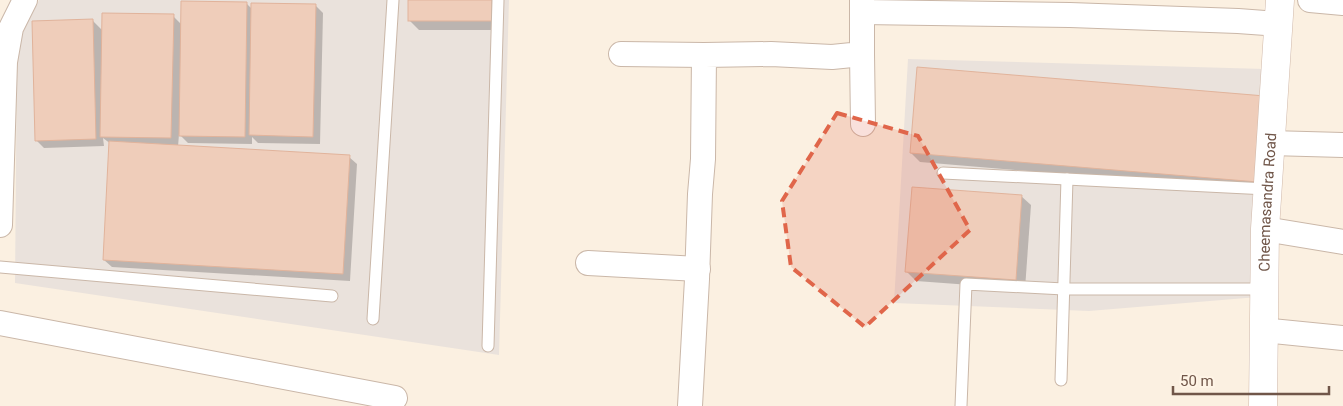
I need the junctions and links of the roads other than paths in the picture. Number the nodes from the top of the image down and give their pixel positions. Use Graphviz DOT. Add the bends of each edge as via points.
graph roads {
  1 [pos="25,0"];
  2 [pos="393,0"];
  3 [pos="498,0"];
  4 [pos="1310,0"];
  5 [pos="1343,4"];
  6 [pos="862,6"];
  7 [pos="1279,12"];
  8 [pos="621,54"];
  9 [pos="862,54"];
  10 [pos="704,55"];
  11 [pos="863,124"];
  12 [pos="1270,143"];
  13 [pos="1343,145"];
  14 [pos="943,173"];
  15 [pos="1067,179"];
  16 [pos="1268,190"];
  17 [pos="0,225"];
  18 [pos="1265,229"];
  19 [pos="1343,242"];
  20 [pos="588,263"];
  21 [pos="0,267"];
  22 [pos="698,269"];
  23 [pos="1064,289"];
  24 [pos="1264,289"];
  25 [pos="332,296"];
  26 [pos="373,319"];
  27 [pos="0,323"];
  28 [pos="1263,330"];
  29 [pos="1343,338"];
  30 [pos="488,346"];
  31 [pos="1061,380"];
  32 [pos="395,398"];
  33 [pos="690,406"];
  34 [pos="961,406"];
  35 [pos="1263,406"];
  1 -- 17 [label="street" via="11,28 5,62"];
  2 -- 26 [label="lane"];
  3 -- 30 [label="lane"];
  4 -- 5 [label="street"];
  6 -- 7 [label="street" via="1238,21"];
  6 -- 9 [label="street"];
  7 -- 12 [label="street, Cheemasandra Road"];
  8 -- 10 [label="street"];
  9 -- 10 [label="street"];
  9 -- 11 [label="street"];
  10 -- 22 [label="street"];
  12 -- 13 [label="street"];
  12 -- 16 [label="street, Cheemasandra Road"];
  14 -- 15 [label="lane"];
  15 -- 16 [label="lane"];
  15 -- 23 [label="lane"];
  16 -- 18 [label="street, Cheemasandra Road"];
  18 -- 19 [label="street"];
  18 -- 24 [label="street, Cheemasandra Road"];
  20 -- 22 [label="street"];
  21 -- 25 [label="lane"];
  22 -- 33 [label="street"];
  23 -- 24 [label="lane"];
  23 -- 31 [label="lane"];
  23 -- 34 [label="lane" via="966,284"];
  24 -- 28 [label="street, Cheemasandra Road"];
  27 -- 32 [label="street"];
  28 -- 29 [label="street"];
  28 -- 35 [label="street, Cheemasandra Road"];
}
